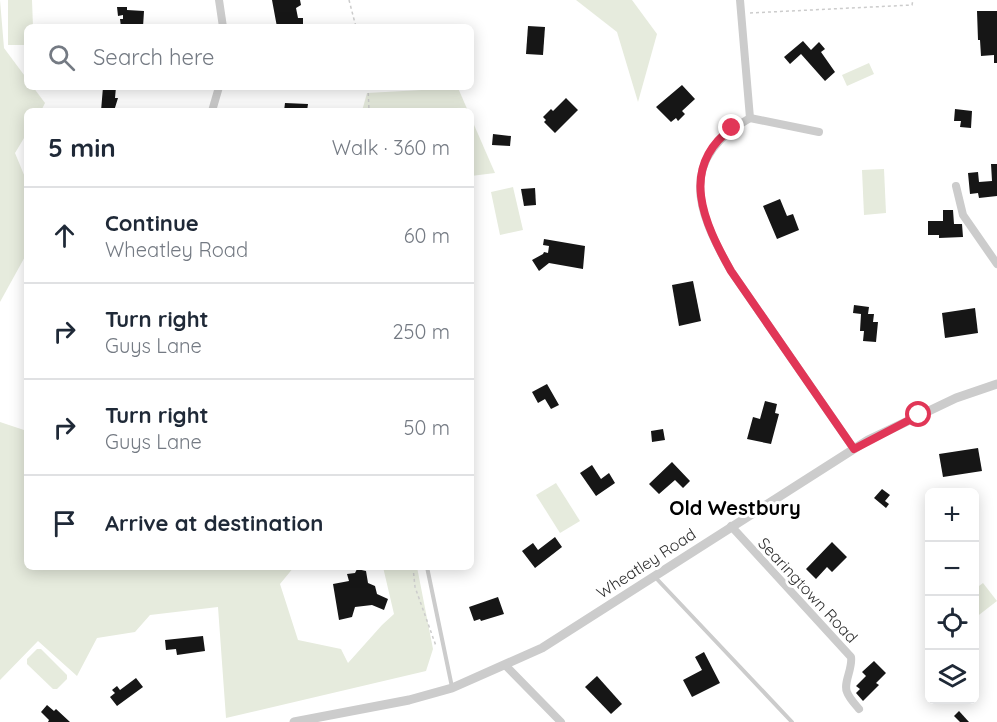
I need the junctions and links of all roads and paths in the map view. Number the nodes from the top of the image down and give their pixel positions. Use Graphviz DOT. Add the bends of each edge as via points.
graph roads {
  1 [pos="219,0"];
  2 [pos="349,0"];
  3 [pos="740,0"];
  4 [pos="913,0"];
  5 [pos="740,14"];
  6 [pos="223,24"];
  7 [pos="355,24"];
  8 [pos="218,90"];
  9 [pos="368,90"];
  10 [pos="213,108"];
  11 [pos="369,108"];
  12 [pos="750,118"];
  13 [pos="819,132"];
  14 [pos="956,186"];
  15 [pos="997,264"];
  16 [pos="997,384"];
  17 [pos="854,449"];
  18 [pos="731,526"];
  19 [pos="413,570"];
  20 [pos="427,570"];
  21 [pos="655,576"];
  22 [pos="439,654"];
  23 [pos="505,665"];
  24 [pos="452,688"];
  25 [pos="859,709"];
  26 [pos="294,722"];
  27 [pos="561,722"];
  28 [pos="792,722"];
  1 -- 6 [label="street"];
  2 -- 7 [label="path"];
  3 -- 5 [label="street"];
  4 -- 5 [label="path" via="912,5"];
  5 -- 12 [label="street"];
  8 -- 10 [label="street"];
  9 -- 11 [label="path"];
  12 -- 13 [label="street"];
  12 -- 17 [label="street" via="725,134 705,159 700,182 705,216 731,271"];
  14 -- 15 [label="street" via="963,215"];
  16 -- 17 [label="street, Wheatley Road" via="956,398"];
  17 -- 18 [label="street, Wheatley Road"];
  18 -- 21 [label="street, Wheatley Road"];
  18 -- 25 [label="street, Searingtown Road" via="851,657 846,692"];
  19 -- 22 [label="path" via="415,587"];
  20 -- 24 [label="lane"];
  21 -- 23 [label="street, Wheatley Road" via="542,648"];
  21 -- 28 [label="lane"];
  23 -- 24 [label="street, Wheatley Road"];
  23 -- 27 [label="street"];
  24 -- 26 [label="street, Wheatley Road"];
}
